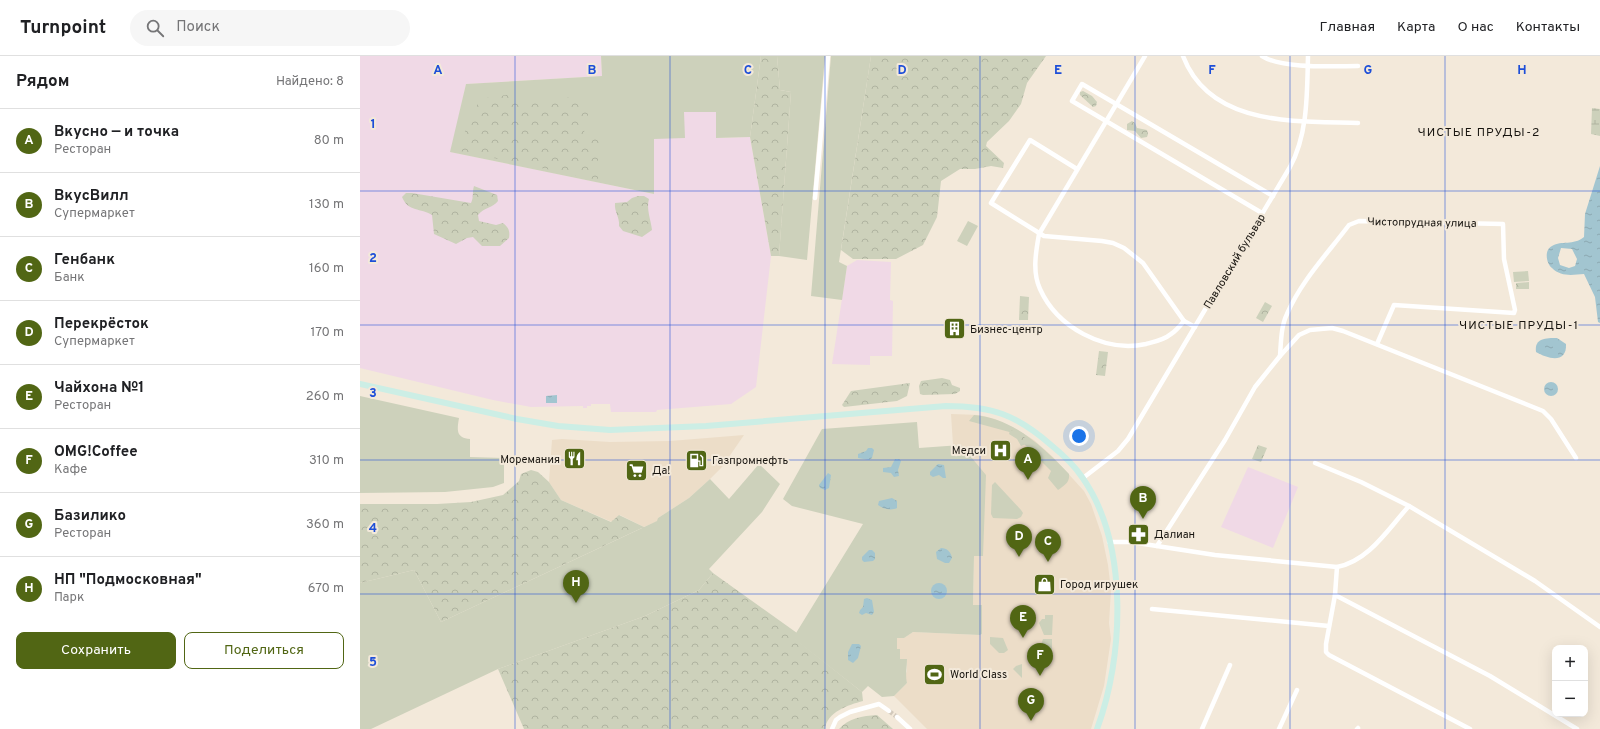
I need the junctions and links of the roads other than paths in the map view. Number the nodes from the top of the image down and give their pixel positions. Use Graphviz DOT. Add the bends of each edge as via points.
graph roads {
  1 [pos="828,56"];
  2 [pos="1145,56"];
  3 [pos="1183,56"];
  4 [pos="1262,56"];
  5 [pos="1308,56"];
  6 [pos="1308,65"];
  7 [pos="1358,66"];
  8 [pos="1116,104"];
  9 [pos="1106,121"];
  10 [pos="1304,121"];
  11 [pos="1358,123"];
  12 [pos="1077,169"];
  13 [pos="1273,196"];
  14 [pos="815,198"];
  15 [pos="1262,213"];
  16 [pos="1039,234"];
  17 [pos="1184,321"];
  18 [pos="1195,327"];
  19 [pos="1377,344"];
  20 [pos="1280,356"];
  21 [pos="360,384"];
  22 [pos="1576,458"];
  23 [pos="1315,463"];
  24 [pos="1083,478"];
  25 [pos="1409,506"];
  26 [pos="1109,542"];
  27 [pos="1157,546"];
  28 [pos="1337,567"];
  29 [pos="1335,595"];
  30 [pos="1152,609"];
  31 [pos="1329,626"];
  32 [pos="1600,627"];
  33 [pos="1230,665"];
  34 [pos="1297,690"];
  35 [pos="890,711"];
  36 [pos="897,717"];
  37 [pos="832,729"];
  38 [pos="910,729"];
  39 [pos="1097,729"];
  40 [pos="1202,729"];
  41 [pos="1278,729"];
  42 [pos="1470,729"];
  43 [pos="1577,729"];
  1 -- 14 [label="street"];
  2 -- 8 [label="street"];
  3 -- 10 [label="street" via="1202,86 1234,108 1265,118"];
  4 -- 6 [label="street" via="1283,63"];
  5 -- 6 [label="street, Павловский бульвар"];
  6 -- 7 [label="street"];
  6 -- 10 [label="street, Павловский бульвар"];
  8 -- 9 [label="street"];
  8 -- 9 [label="street" via="1082,84 1072,100"];
  8 -- 13 [label="street"];
  9 -- 12 [label="street"];
  9 -- 15 [label="street"];
  10 -- 11 [label="street"];
  10 -- 13 [label="street, Павловский бульвар" via="1294,160"];
  12 -- 16 [label="street"];
  12 -- 16 [label="street" via="1030,140 991,203"];
  13 -- 15 [label="street, Павловский бульвар"];
  15 -- 18 [label="street, Павловский бульвар"];
  16 -- 17 [label="street" via="1102,241 1124,248 1143,262"];
  16 -- 17 [label="street" via="1036,272 1039,288 1050,306 1065,322 1094,340 1121,347 1138,346 1171,335"];
  17 -- 18 [label="street"];
  18 -- 24 [label="street, Павловский бульвар" via="1128,439 1118,451"];
  19 -- 20 [label="street" via="1343,331 1320,328 1299,335"];
  19 -- 20 [label="street, Чистопрудная улица" via="1394,305 1514,313 1504,259 1503,224 1353,222 1305,283 1286,314"];
  19 -- 22 [label="street" via="1543,411"];
  20 -- 27 [label="street" via="1255,387"];
  21 -- 24 [label="main road" via="517,419 596,430 667,429 946,406 976,407 1003,414 1032,429"];
  23 -- 25 [label="street"];
  24 -- 26 [label="main road" via="1098,506"];
  25 -- 28 [label="street" via="1361,558"];
  25 -- 32 [label="street" via="1535,581"];
  26 -- 27 [label="street" via="1125,541"];
  26 -- 39 [label="main road" via="1117,597 1116,649 1107,700"];
  27 -- 28 [label="street" via="1215,555"];
  28 -- 29 [label="street"];
  29 -- 31 [label="street"];
  29 -- 43 [label="street" via="1490,676"];
  30 -- 31 [label="street"];
  31 -- 42 [label="street" via="1326,649 1329,655"];
  33 -- 40 [label="street"];
  34 -- 41 [label="street"];
  35 -- 37 [label="street" via="879,704 850,712 836,720"];
  36 -- 38 [label="street"];
}
